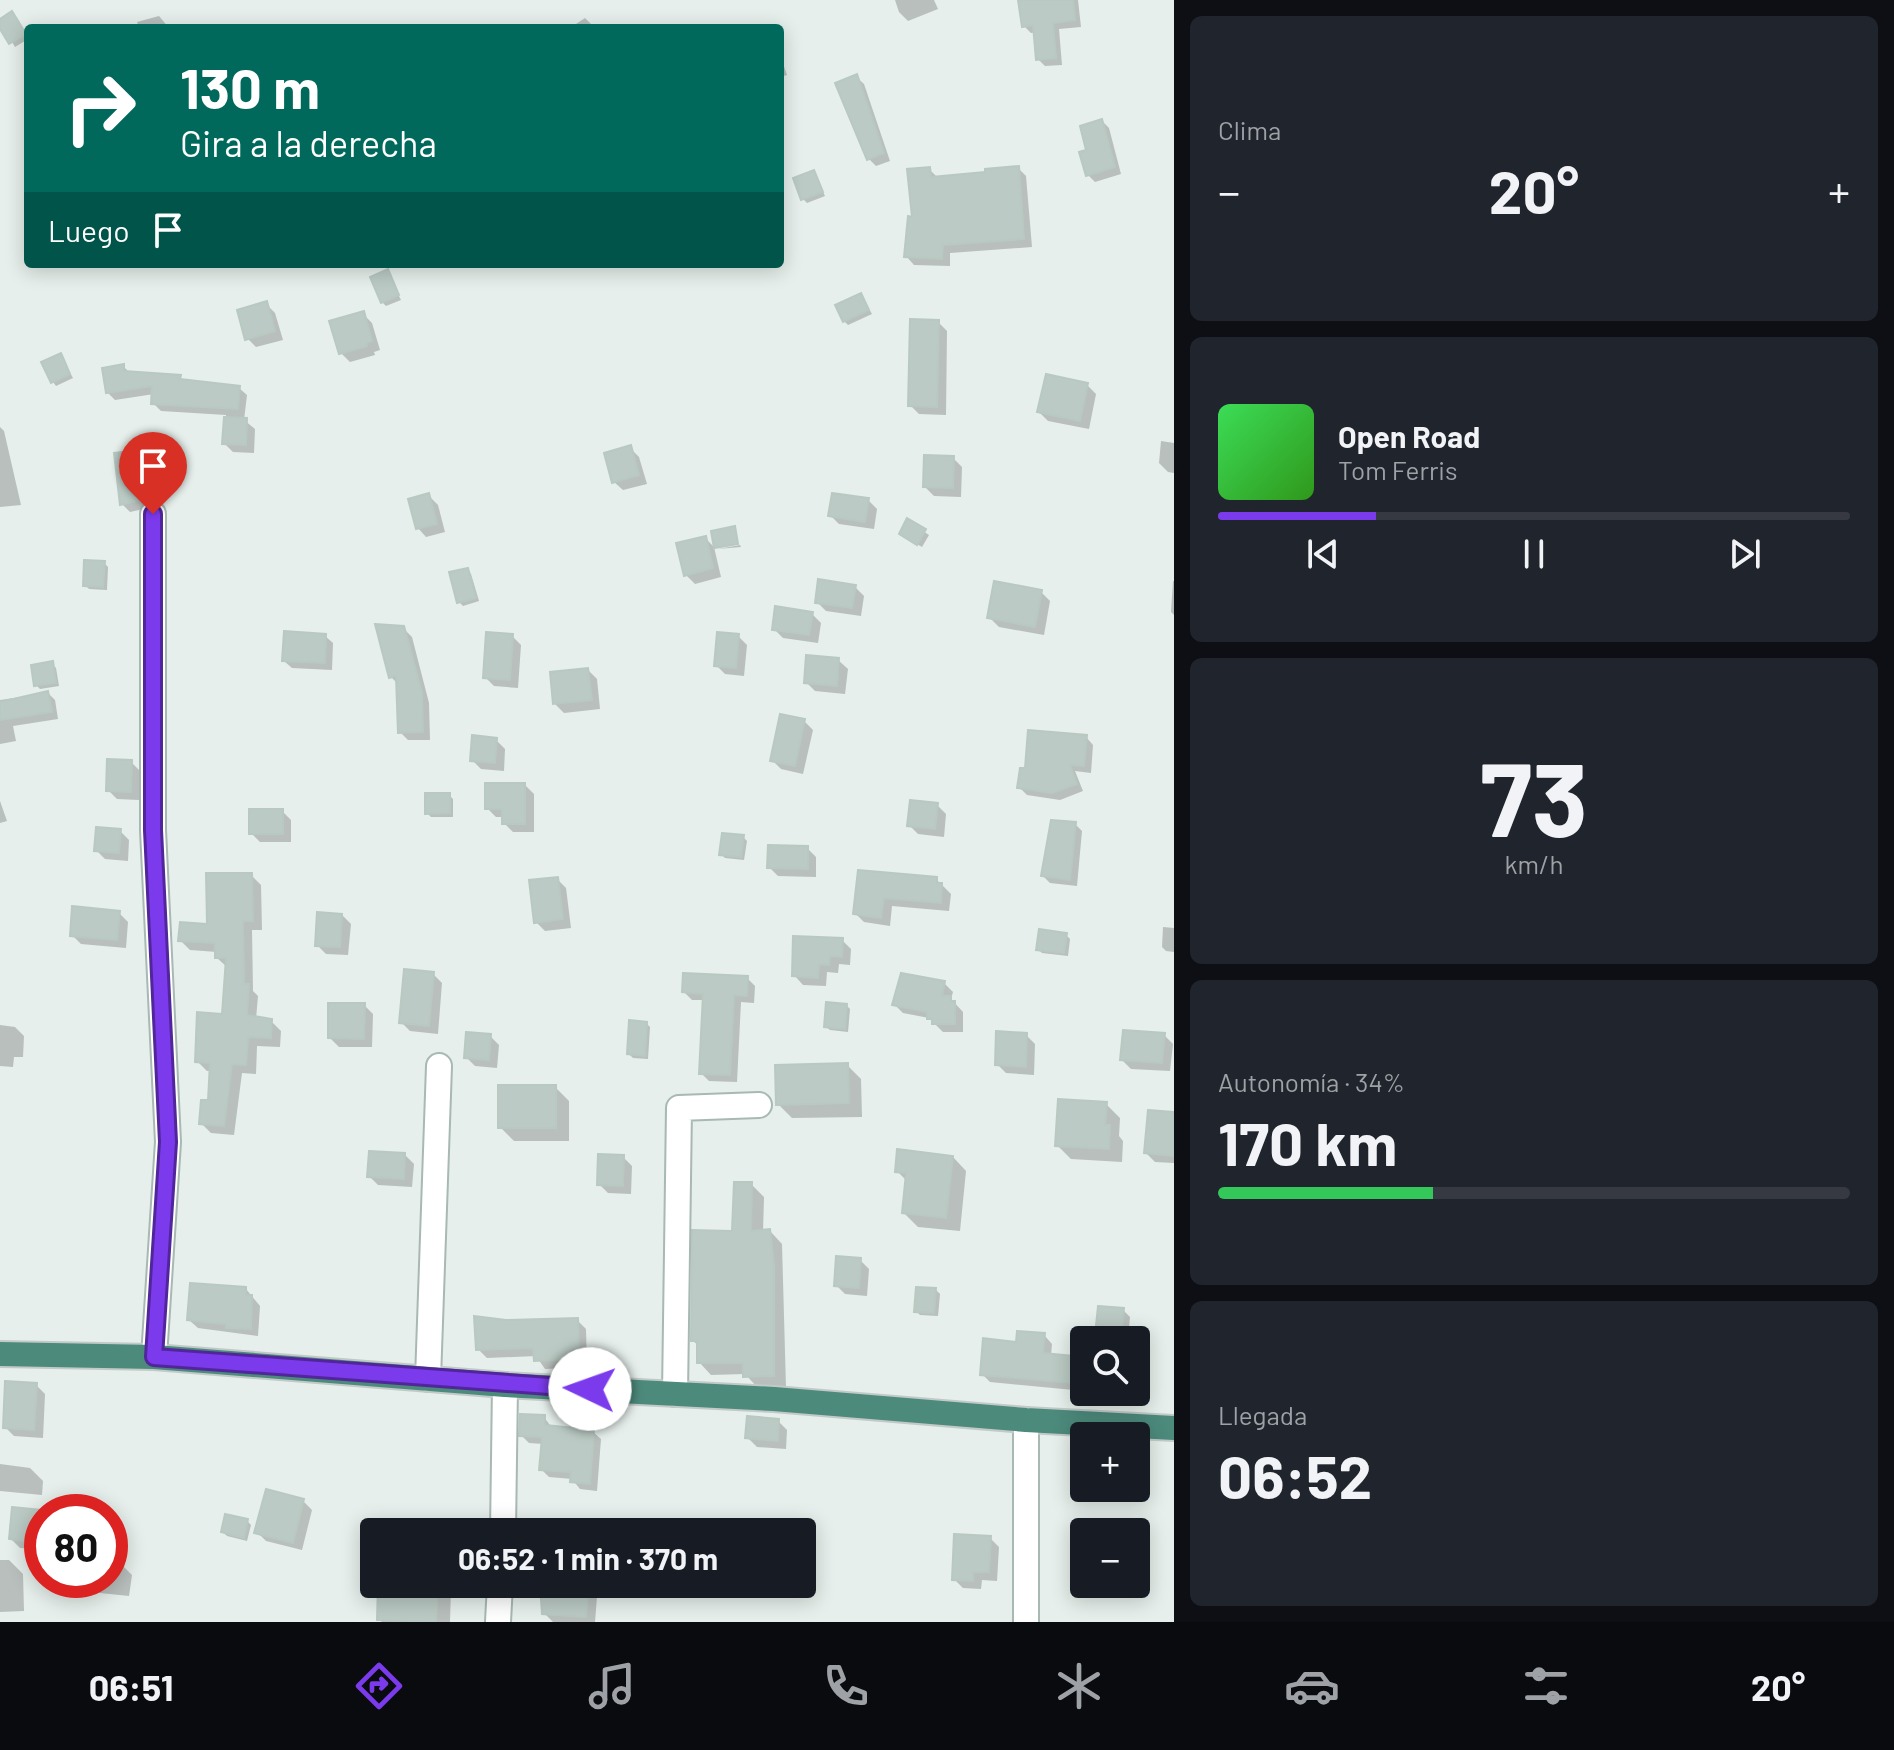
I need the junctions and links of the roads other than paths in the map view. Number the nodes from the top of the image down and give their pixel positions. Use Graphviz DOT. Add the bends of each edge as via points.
graph roads {
  1 [pos="153,514"];
  2 [pos="439,1066"];
  3 [pos="759,1105"];
  4 [pos="0,1354"];
  5 [pos="154,1357"];
  6 [pos="428,1379"];
  7 [pos="505,1385"];
  8 [pos="675,1394"];
  9 [pos="1026,1420"];
  10 [pos="1174,1428"];
  11 [pos="503,1518"];
  12 [pos="499,1598"];
  13 [pos="498,1622"];
  14 [pos="1026,1622"];
  1 -- 5 [label="street" via="153,830 168,1142"];
  2 -- 6 [label="street"];
  3 -- 8 [label="street" via="679,1108"];
  4 -- 5 [label="highway"];
  5 -- 6 [label="highway"];
  6 -- 7 [label="highway"];
  7 -- 8 [label="highway"];
  7 -- 11 [label="street"];
  8 -- 9 [label="highway"];
  9 -- 10 [label="highway"];
  9 -- 14 [label="street"];
  12 -- 13 [label="street"];
}
